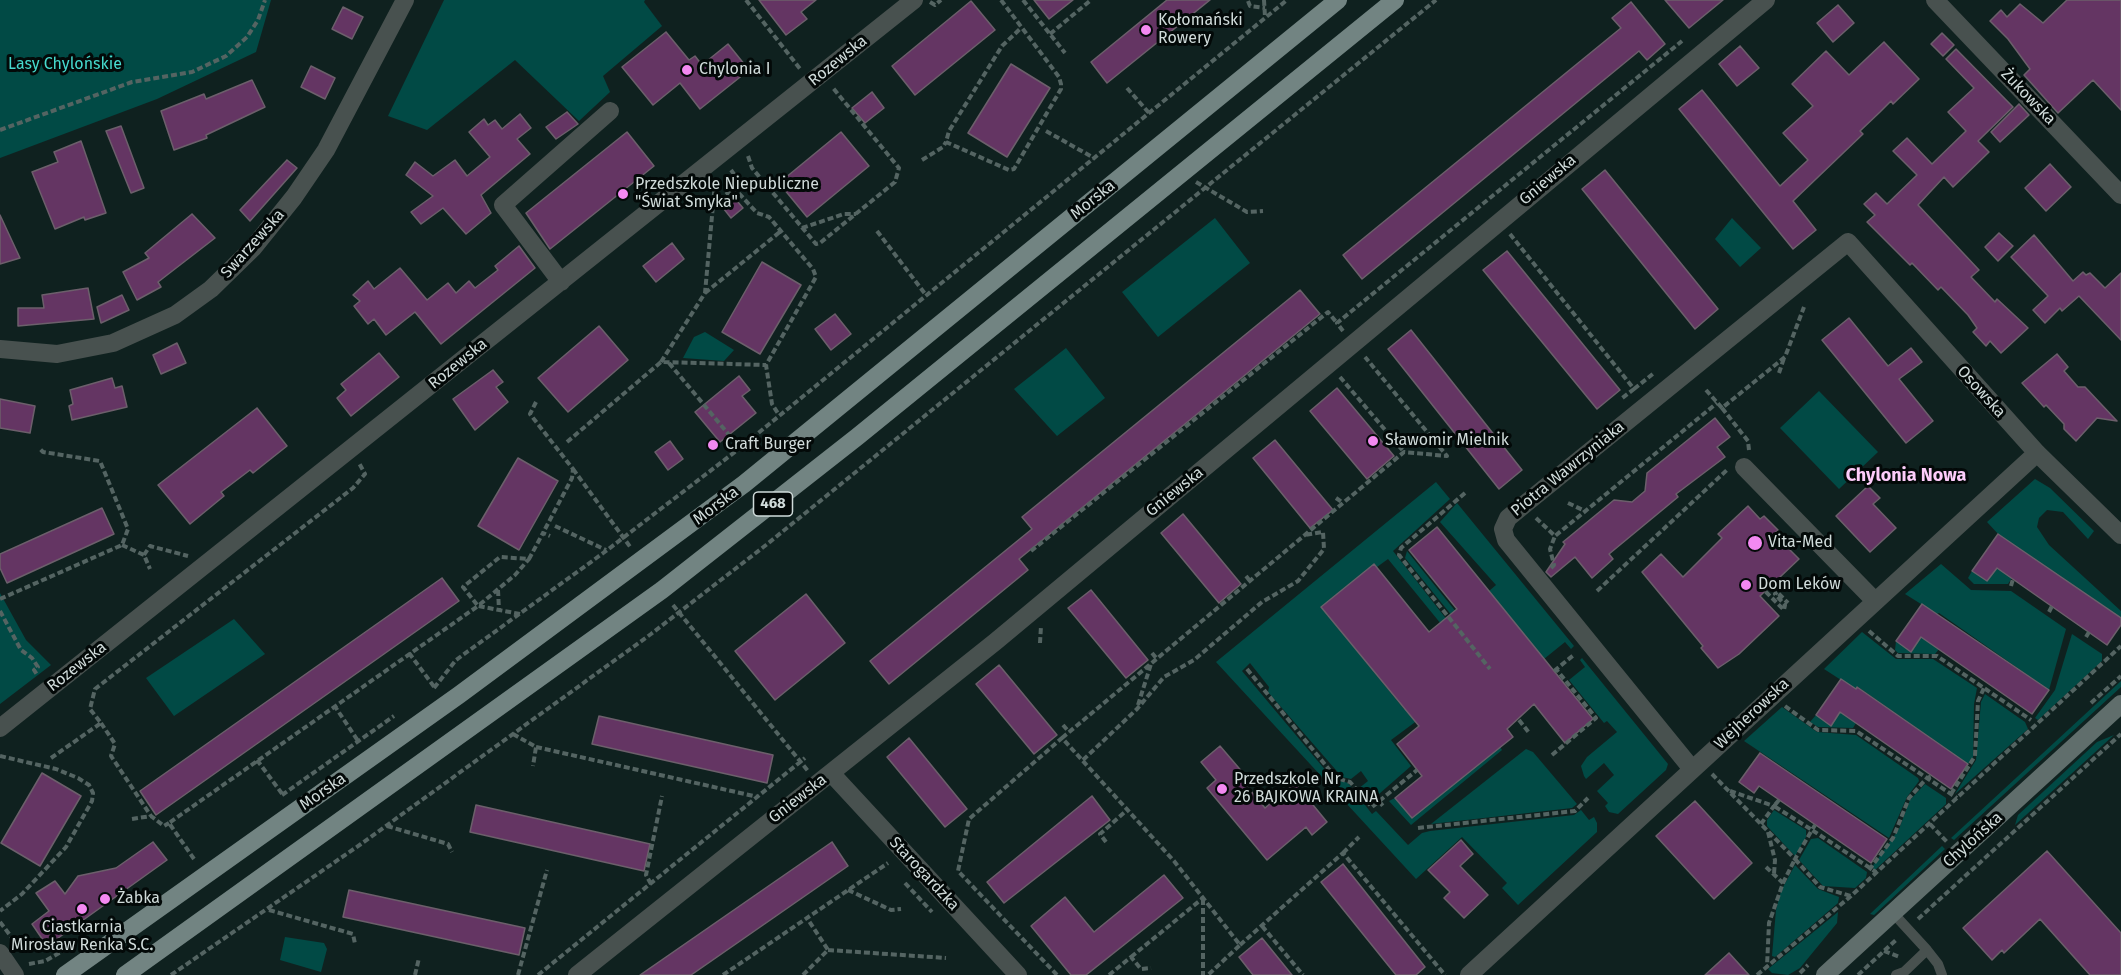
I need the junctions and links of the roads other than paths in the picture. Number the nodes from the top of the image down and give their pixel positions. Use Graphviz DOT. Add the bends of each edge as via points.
graph roads {
  1 [pos="405,0"];
  2 [pos="914,0"];
  3 [pos="1338,0"];
  4 [pos="1395,0"];
  5 [pos="1766,0"];
  6 [pos="1935,0"];
  7 [pos="610,111"];
  8 [pos="2121,195"];
  9 [pos="1848,242"];
  10 [pos="561,282"];
  11 [pos="0,349"];
  12 [pos="2037,453"];
  13 [pos="1739,463"];
  14 [pos="2121,535"];
  15 [pos="1875,600"];
  16 [pos="2121,704"];
  17 [pos="0,728"];
  18 [pos="1701,770"];
  19 [pos="831,773"];
  20 [pos="1893,913"];
  21 [pos="1927,950"];
  22 [pos="0,953"];
  23 [pos="15,975"];
  24 [pos="65,975"];
  25 [pos="125,975"];
  26 [pos="577,975"];
  27 [pos="1018,975"];
  28 [pos="1469,975"];
  29 [pos="1825,975"];
  30 [pos="1896,975"];
  31 [pos="1942,975"];
  1 -- 11 [label="street, Swarzewska" via="326,150 253,248 211,289 175,315 113,343 57,354"];
  2 -- 10 [label="street, Rozewska"];
  3 -- 24 [label="main road, Morska / 468" via="700,518"];
  4 -- 25 [label="main road, Morska / 468" via="663,590"];
  5 -- 19 [label="street, Gniewska" via="995,642"];
  6 -- 8 [label="street, Żukowska"];
  7 -- 10 [label="street" via="503,206"];
  9 -- 12 [label="street, Osowska"];
  9 -- 18 [label="street, Piotra Wawrzyniaka" via="1508,518 1503,529 1506,540"];
  10 -- 17 [label="street, Rozewska"];
  12 -- 14 [label="street, Osowska"];
  12 -- 15 [label="street, Wejherowska"];
  13 -- 15 [label="street"];
  15 -- 18 [label="street, Wejherowska"];
  16 -- 20 [label="street, Chylońska"];
  18 -- 28 [label="street, Wejherowska"];
  19 -- 26 [label="street, Gniewska"];
  19 -- 27 [label="street, Starogardzka"];
  20 -- 21 [label="lane"];
  20 -- 29 [label="street, Chylońska"];
  21 -- 30 [label="lane"];
  21 -- 31 [label="lane"];
  22 -- 23 [label="street"];
}
